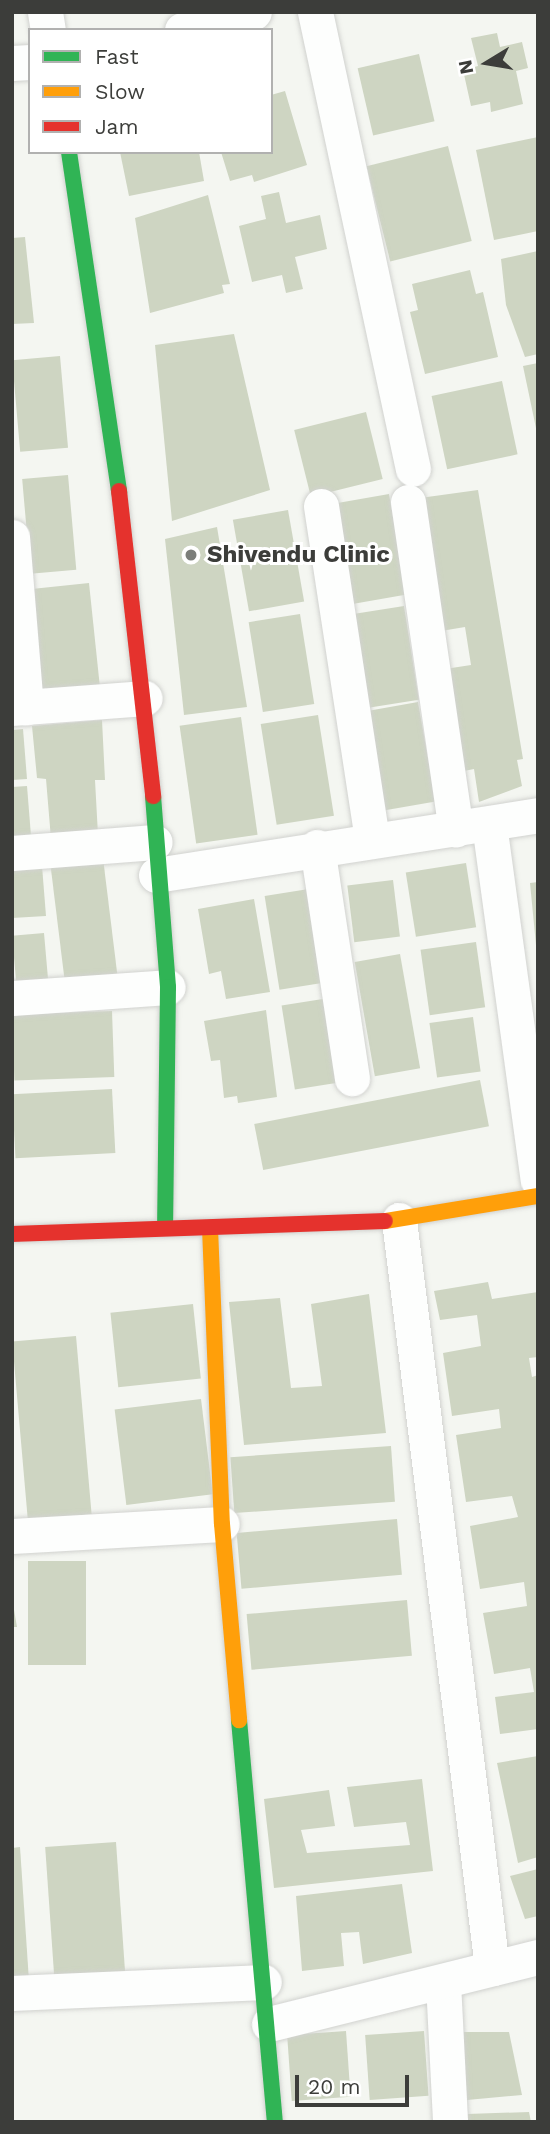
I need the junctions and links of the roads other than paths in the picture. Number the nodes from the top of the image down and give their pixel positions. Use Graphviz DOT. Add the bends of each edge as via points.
graph roads {
  1 [pos="254,12"];
  2 [pos="315,12"];
  3 [pos="190,28"];
  4 [pos="69,154"];
  5 [pos="321,506"];
  6 [pos="12,537"];
  7 [pos="145,698"];
  8 [pos="19,708"];
  9 [pos="538,815"];
  10 [pos="472,827"];
  11 [pos="372,839"];
  12 [pos="317,848"];
  13 [pos="12,853"];
  14 [pos="155,858"];
  15 [pos="168,986"];
  16 [pos="12,998"];
  17 [pos="352,1078"];
  18 [pos="538,1180"];
  19 [pos="538,1196"];
  20 [pos="399,1220"];
  21 [pos="166,1227"];
  22 [pos="210,1228"];
  23 [pos="12,1234"];
  24 [pos="222,1524"];
  25 [pos="12,1536"];
  26 [pos="538,1957"];
  27 [pos="492,1968"];
  28 [pos="264,1982"];
  29 [pos="443,1982"];
  30 [pos="12,1993"];
  31 [pos="269,2024"];
  32 [pos="275,2122"];
  33 [pos="450,2122"];
  1 -- 3 [label="street"];
  2 -- 10 [label="street" via="411,485"];
  4 -- 7 [label="street" via="96,301"];
  5 -- 11 [label="street"];
  6 -- 8 [label="street"];
  7 -- 8 [label="street"];
  7 -- 14 [label="street"];
  9 -- 10 [label="street"];
  10 -- 11 [label="street"];
  10 -- 18 [label="street"];
  11 -- 12 [label="street"];
  12 -- 14 [label="street"];
  12 -- 17 [label="street"];
  13 -- 14 [label="street"];
  14 -- 15 [label="street"];
  15 -- 16 [label="street"];
  15 -- 21 [label="street"];
  19 -- 20 [label="street"];
  20 -- 22 [label="street"];
  20 -- 27 [label="street"];
  21 -- 22 [label="street"];
  21 -- 23 [label="street"];
  22 -- 24 [label="street"];
  24 -- 25 [label="street"];
  24 -- 28 [label="street"];
  26 -- 27 [label="street"];
  27 -- 29 [label="street"];
  28 -- 30 [label="street"];
  28 -- 31 [label="street"];
  29 -- 31 [label="street"];
  29 -- 33 [label="street"];
  31 -- 32 [label="street"];
}
